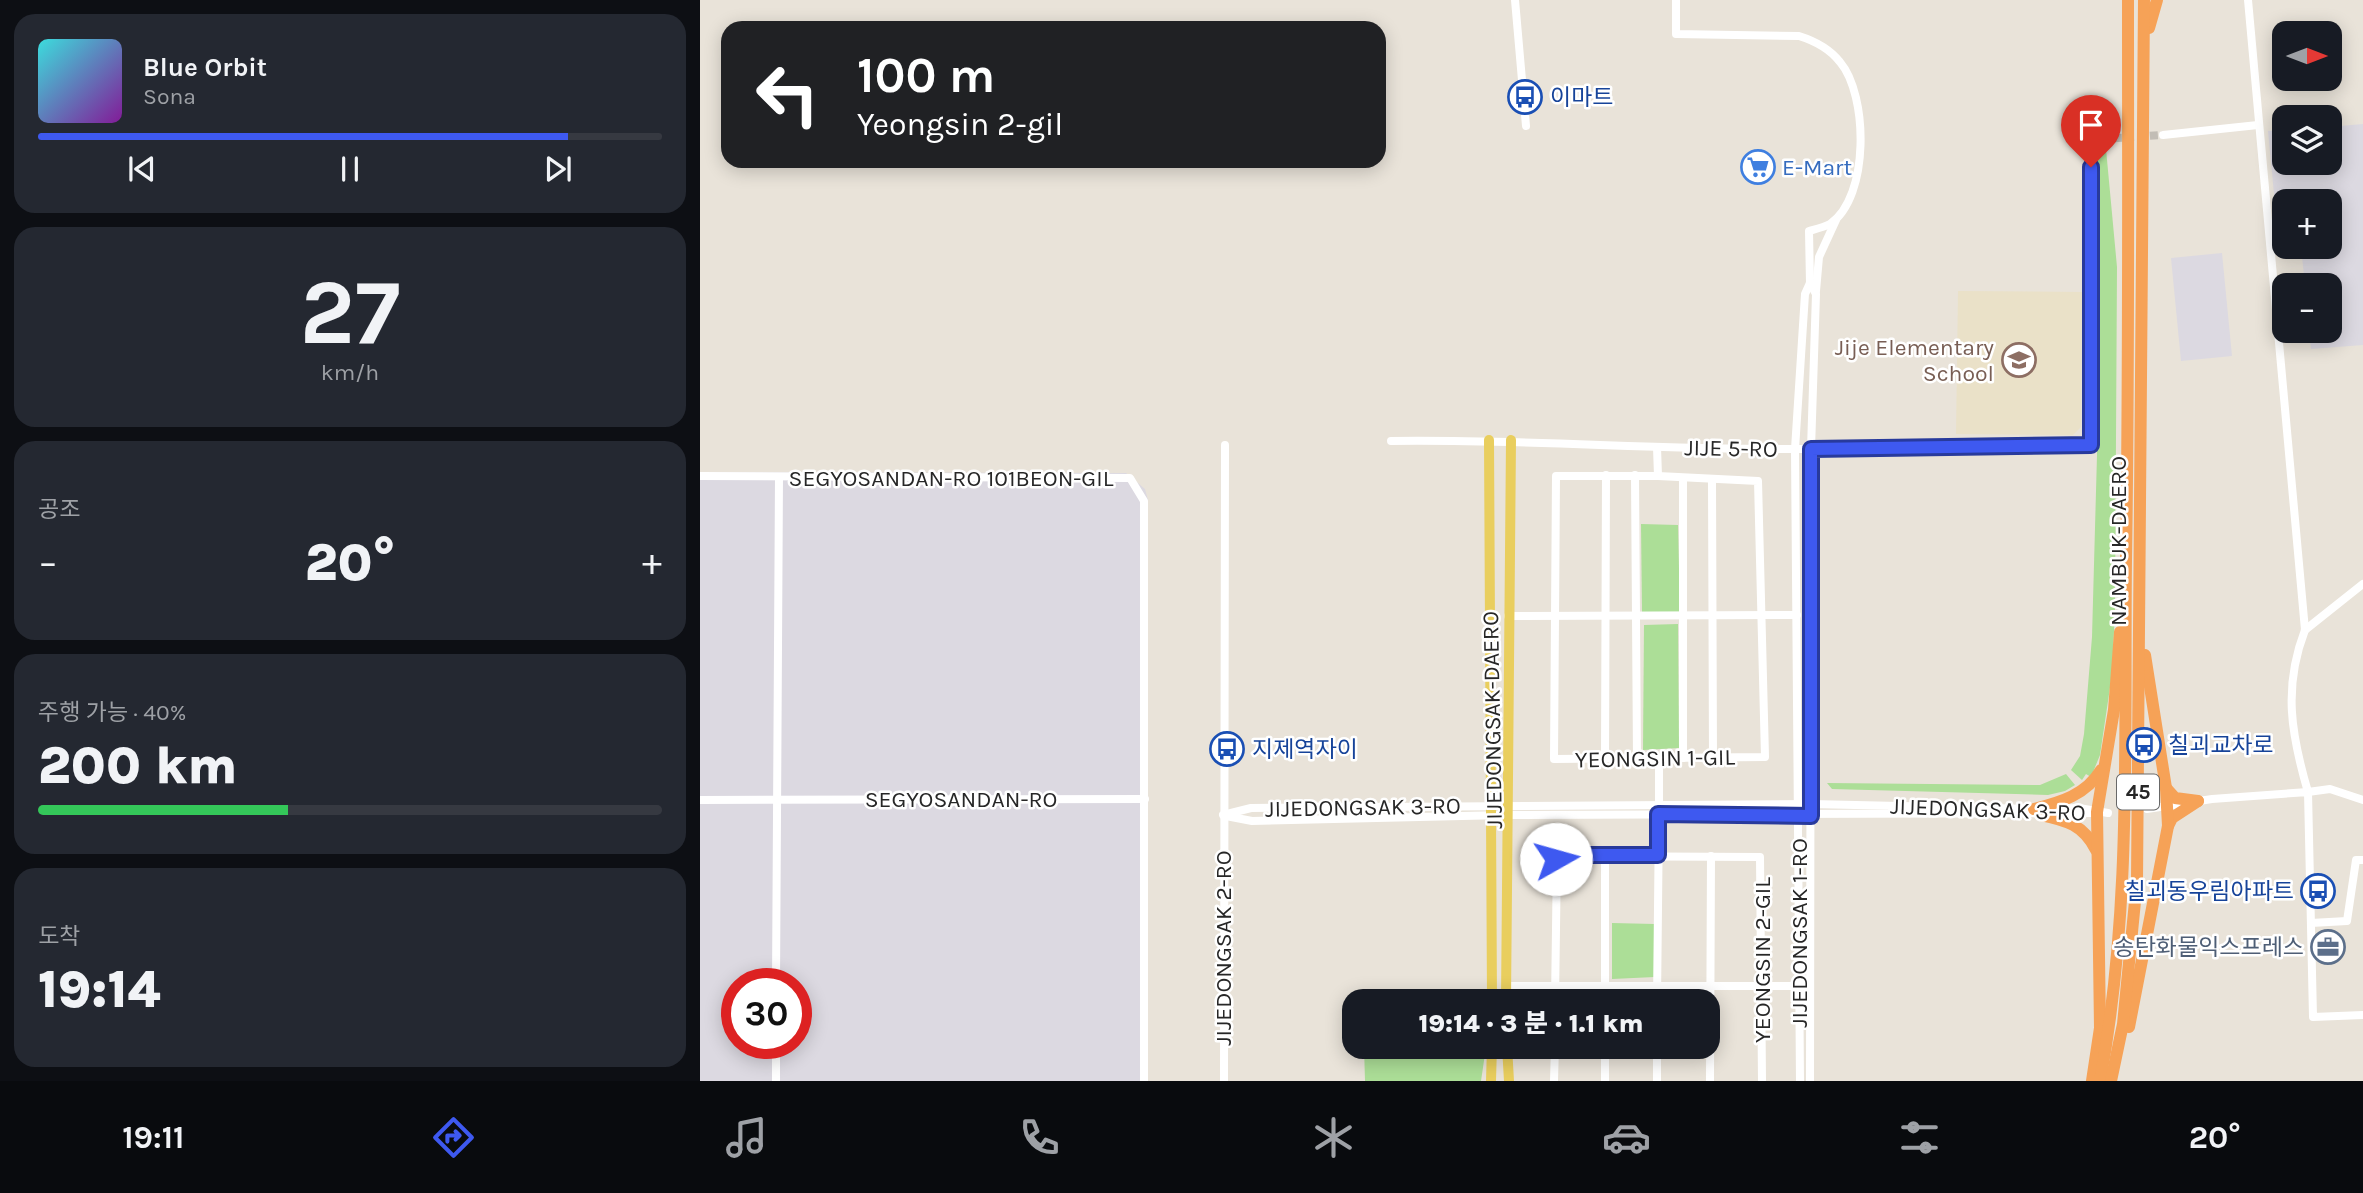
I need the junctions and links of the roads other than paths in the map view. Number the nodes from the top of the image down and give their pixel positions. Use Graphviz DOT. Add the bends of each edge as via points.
graph roads {
  1 [pos="1515,0"];
  2 [pos="1676,0"];
  3 [pos="2120,0"];
  4 [pos="2128,0"];
  5 [pos="2144,0"];
  6 [pos="2157,0"];
  7 [pos="2248,0"];
  8 [pos="2128,29"];
  9 [pos="2144,52"];
  10 [pos="2259,125"];
  11 [pos="1526,126"];
  12 [pos="2163,135"];
  13 [pos="2102,139"];
  14 [pos="1838,216"];
  15 [pos="1810,283"];
  16 [pos="1815,294"];
  17 [pos="1489,440"];
  18 [pos="1511,440"];
  19 [pos="1391,441"];
  20 [pos="1225,445"];
  21 [pos="1657,447"];
  22 [pos="1795,449"];
  23 [pos="1811,449"];
  24 [pos="1606,475"];
  25 [pos="1635,475"];
  26 [pos="700,476"];
  27 [pos="1658,476"];
  28 [pos="779,477"];
  29 [pos="1683,478"];
  30 [pos="1712,480"];
  31 [pos="2138,501"];
  32 [pos="2126,560"];
  33 [pos="2363,584"];
  34 [pos="1797,615"];
  35 [pos="1508,616"];
  36 [pos="1555,616"];
  37 [pos="1606,616"];
  38 [pos="1636,616"];
  39 [pos="1683,616"];
  40 [pos="1713,616"];
  41 [pos="1761,616"];
  42 [pos="2305,630"];
  43 [pos="1683,758"];
  44 [pos="1713,758"];
  45 [pos="1605,759"];
  46 [pos="1637,759"];
  47 [pos="1659,759"];
  48 [pos="2105,764"];
  49 [pos="2166,789"];
  50 [pos="2308,792"];
  51 [pos="1145,799"];
  52 [pos="700,800"];
  53 [pos="777,800"];
  54 [pos="2363,800"];
  55 [pos="2198,801"];
  56 [pos="1659,804"];
  57 [pos="1811,804"];
  58 [pos="1798,805"];
  59 [pos="2167,807"];
  60 [pos="2147,809"];
  61 [pos="1506,810"];
  62 [pos="1493,811"];
  63 [pos="2038,812"];
  64 [pos="2103,813"];
  65 [pos="1658,814"];
  66 [pos="1799,815"];
  67 [pos="1223,816"];
  68 [pos="1811,816"];
  69 [pos="2168,826"];
  70 [pos="2098,853"];
  71 [pos="1605,855"];
  72 [pos="1658,855"];
  73 [pos="1711,856"];
  74 [pos="2363,860"];
  75 [pos="2311,923"];
  76 [pos="776,968"];
  77 [pos="1605,984"];
  78 [pos="1657,984"];
  79 [pos="1762,984"];
  80 [pos="1555,985"];
  81 [pos="1710,985"];
  82 [pos="1506,986"];
  83 [pos="1799,986"];
  84 [pos="1492,989"];
  85 [pos="1555,989"];
  86 [pos="1605,989"];
  87 [pos="1657,989"];
  88 [pos="2363,1015"];
  89 [pos="776,1059"];
  90 [pos="1492,1059"];
  91 [pos="1508,1059"];
  92 [pos="1555,1059"];
  93 [pos="1605,1059"];
  94 [pos="1657,1059"];
  95 [pos="776,1081"];
  96 [pos="1144,1081"];
  97 [pos="1224,1081"];
  98 [pos="1492,1081"];
  99 [pos="1509,1081"];
  100 [pos="1554,1081"];
  101 [pos="1605,1081"];
  102 [pos="1657,1081"];
  103 [pos="1710,1081"];
  104 [pos="1762,1081"];
  105 [pos="1800,1081"];
  106 [pos="1810,1081"];
  107 [pos="2092,1081"];
  108 [pos="2100,1081"];
  109 [pos="2111,1081"];
  110 [pos="2118,1081"];
  1 -- 11 [label="street"];
  2 -- 14 [label="street" via="1676,34 1799,36 1818,42 1841,63 1858,104 1859,172"];
  3 -- 8 [label="highway"];
  4 -- 8 [label="highway, NAMBUK-DAERO / 45"];
  5 -- 9 [label="highway, NAMBUK-DAERO / 45"];
  6 -- 9 [label="highway"];
  7 -- 10 [label="street"];
  8 -- 32 [label="highway, NAMBUK-DAERO / 45"];
  9 -- 31 [label="highway, NAMBUK-DAERO / 45"];
  10 -- 12 [label="street"];
  10 -- 42 [label="street"];
  13 -- 23 [label="street, JIJE 5-RO" via="2091,139 2091,445"];
  14 -- 15 [label="street, JIJEDONGSAK 1-RO" via="1829,225 1809,231"];
  14 -- 16 [label="street" via="1819,257"];
  15 -- 16 [label="street, JIJEDONGSAK 1-RO"];
  15 -- 22 [label="street, JIJEDONGSAK 1-RO" via="1805,294"];
  16 -- 23 [label="street, JIJEDONGSAK 1-RO"];
  17 -- 18 [label="street, JIJE 5-RO"];
  17 -- 19 [label="street, JIJE 5-RO"];
  17 -- 62 [label="main road, JIJEDONGSAK-DAERO"];
  18 -- 21 [label="street, JIJE 5-RO"];
  18 -- 35 [label="main road"];
  20 -- 67 [label="street, JIJEDONGSAK 2-RO"];
  21 -- 22 [label="street, JIJE 5-RO"];
  21 -- 27 [label="street"];
  22 -- 23 [label="street, JIJE 5-RO"];
  22 -- 34 [label="street, JIJEDONGSAK 1-RO"];
  23 -- 57 [label="street, JIJEDONGSAK 1-RO"];
  24 -- 25 [label="street, YEONGSIN 1-GIL"];
  24 -- 36 [label="street, YEONGSIN 1-GIL" via="1556,476"];
  24 -- 37 [label="street"];
  25 -- 27 [label="street, YEONGSIN 1-GIL"];
  25 -- 38 [label="street"];
  26 -- 28 [label="street, SEGYOSANDAN-RO 101BEON-GIL"];
  27 -- 29 [label="street, YEONGSIN 1-GIL"];
  28 -- 51 [label="street, SEGYOSANDAN-RO 101BEON-GIL" via="1130,478 1143,501"];
  28 -- 53 [label="street"];
  29 -- 30 [label="street, YEONGSIN 1-GIL"];
  29 -- 39 [label="street"];
  30 -- 40 [label="street"];
  30 -- 41 [label="street, YEONGSIN 1-GIL" via="1758,481"];
  31 -- 49 [label="highway" via="2146,660"];
  31 -- 109 [label="highway, NAMBUK-DAERO / 45" via="2137,881 2123,1024"];
  32 -- 48 [label="highway"];
  32 -- 108 [label="highway, NAMBUK-DAERO / 45" via="2123,884 2114,993"];
  33 -- 42 [label="street"];
  34 -- 41 [label="street"];
  34 -- 58 [label="street, JIJEDONGSAK 1-RO"];
  35 -- 36 [label="street"];
  35 -- 61 [label="main road"];
  36 -- 37 [label="street"];
  36 -- 45 [label="street, YEONGSIN 1-GIL" via="1554,759"];
  37 -- 38 [label="street"];
  37 -- 45 [label="street"];
  38 -- 39 [label="street"];
  38 -- 46 [label="street"];
  39 -- 40 [label="street"];
  39 -- 43 [label="street"];
  40 -- 41 [label="street"];
  40 -- 44 [label="street"];
  41 -- 44 [label="street, YEONGSIN 1-GIL" via="1765,757"];
  42 -- 50 [label="street" via="2294,659 2291,687 2298,758"];
  43 -- 44 [label="street, YEONGSIN 1-GIL"];
  43 -- 47 [label="street, YEONGSIN 1-GIL"];
  45 -- 46 [label="street, YEONGSIN 1-GIL"];
  46 -- 47 [label="street, YEONGSIN 1-GIL"];
  47 -- 56 [label="street"];
  48 -- 63 [label="highway" via="2082,792"];
  48 -- 64 [label="highway"];
  49 -- 55 [label="highway" via="2175,798"];
  49 -- 59 [label="highway"];
  50 -- 54 [label="street" via="2330,789"];
  50 -- 55 [label="street"];
  50 -- 75 [label="street"];
  51 -- 53 [label="street, SEGYOSANDAN-RO"];
  51 -- 96 [label="street"];
  52 -- 53 [label="street, SEGYOSANDAN-RO"];
  53 -- 76 [label="street"];
  55 -- 59 [label="street"];
  55 -- 69 [label="highway" via="2172,818"];
  56 -- 58 [label="street, JIJEDONGSAK 3-RO"];
  56 -- 61 [label="street, JIJEDONGSAK 3-RO"];
  57 -- 58 [label="street, JIJEDONGSAK 3-RO"];
  57 -- 63 [label="street, JIJEDONGSAK 3-RO"];
  57 -- 68 [label="street, JIJEDONGSAK 1-RO"];
  58 -- 66 [label="street, JIJEDONGSAK 1-RO"];
  59 -- 60 [label="street"];
  59 -- 69 [label="highway"];
  61 -- 62 [label="street, JIJEDONGSAK 3-RO"];
  61 -- 65 [label="street, JIJEDONGSAK 3-RO"];
  61 -- 82 [label="main road"];
  62 -- 67 [label="street, JIJEDONGSAK 3-RO" via="1252,821"];
  62 -- 67 [label="street, JIJEDONGSAK 3-RO" via="1251,808"];
  62 -- 84 [label="main road, JIJEDONGSAK-DAERO"];
  63 -- 64 [label="street, JIJEDONGSAK 3-RO"];
  63 -- 68 [label="street, JIJEDONGSAK 3-RO"];
  63 -- 70 [label="highway" via="2083,829"];
  64 -- 70 [label="highway"];
  65 -- 66 [label="street, JIJEDONGSAK 3-RO"];
  65 -- 72 [label="street"];
  66 -- 68 [label="street, JIJEDONGSAK 3-RO"];
  66 -- 83 [label="street, JIJEDONGSAK 1-RO"];
  67 -- 97 [label="street, JIJEDONGSAK 2-RO"];
  68 -- 106 [label="street, JIJEDONGSAK 1-RO"];
  69 -- 110 [label="highway"];
  70 -- 107 [label="highway" via="2100,1028"];
  71 -- 72 [label="street, YEONGSIN 2-GIL"];
  71 -- 77 [label="street"];
  71 -- 80 [label="street, YEONGSIN 2-GIL" via="1560,855 1556,859"];
  72 -- 73 [label="street, YEONGSIN 2-GIL"];
  72 -- 78 [label="street"];
  73 -- 79 [label="street, YEONGSIN 2-GIL" via="1762,860"];
  73 -- 81 [label="street"];
  74 -- 75 [label="street" via="2356,860 2347,922"];
  75 -- 88 [label="street" via="2313,1017"];
  77 -- 78 [label="street"];
  77 -- 80 [label="street"];
  77 -- 86 [label="street"];
  78 -- 81 [label="street"];
  78 -- 87 [label="street"];
  79 -- 81 [label="street"];
  79 -- 83 [label="street"];
  79 -- 104 [label="street, YEONGSIN 2-GIL"];
  80 -- 82 [label="street"];
  80 -- 85 [label="street, YEONGSIN 2-GIL"];
  81 -- 103 [label="street"];
  83 -- 105 [label="street, JIJEDONGSAK 1-RO"];
  89 -- 95 [label="street"];
  90 -- 98 [label="main road"];
  91 -- 99 [label="main road"];
  92 -- 100 [label="street"];
  93 -- 101 [label="street"];
  94 -- 102 [label="street"];
}
